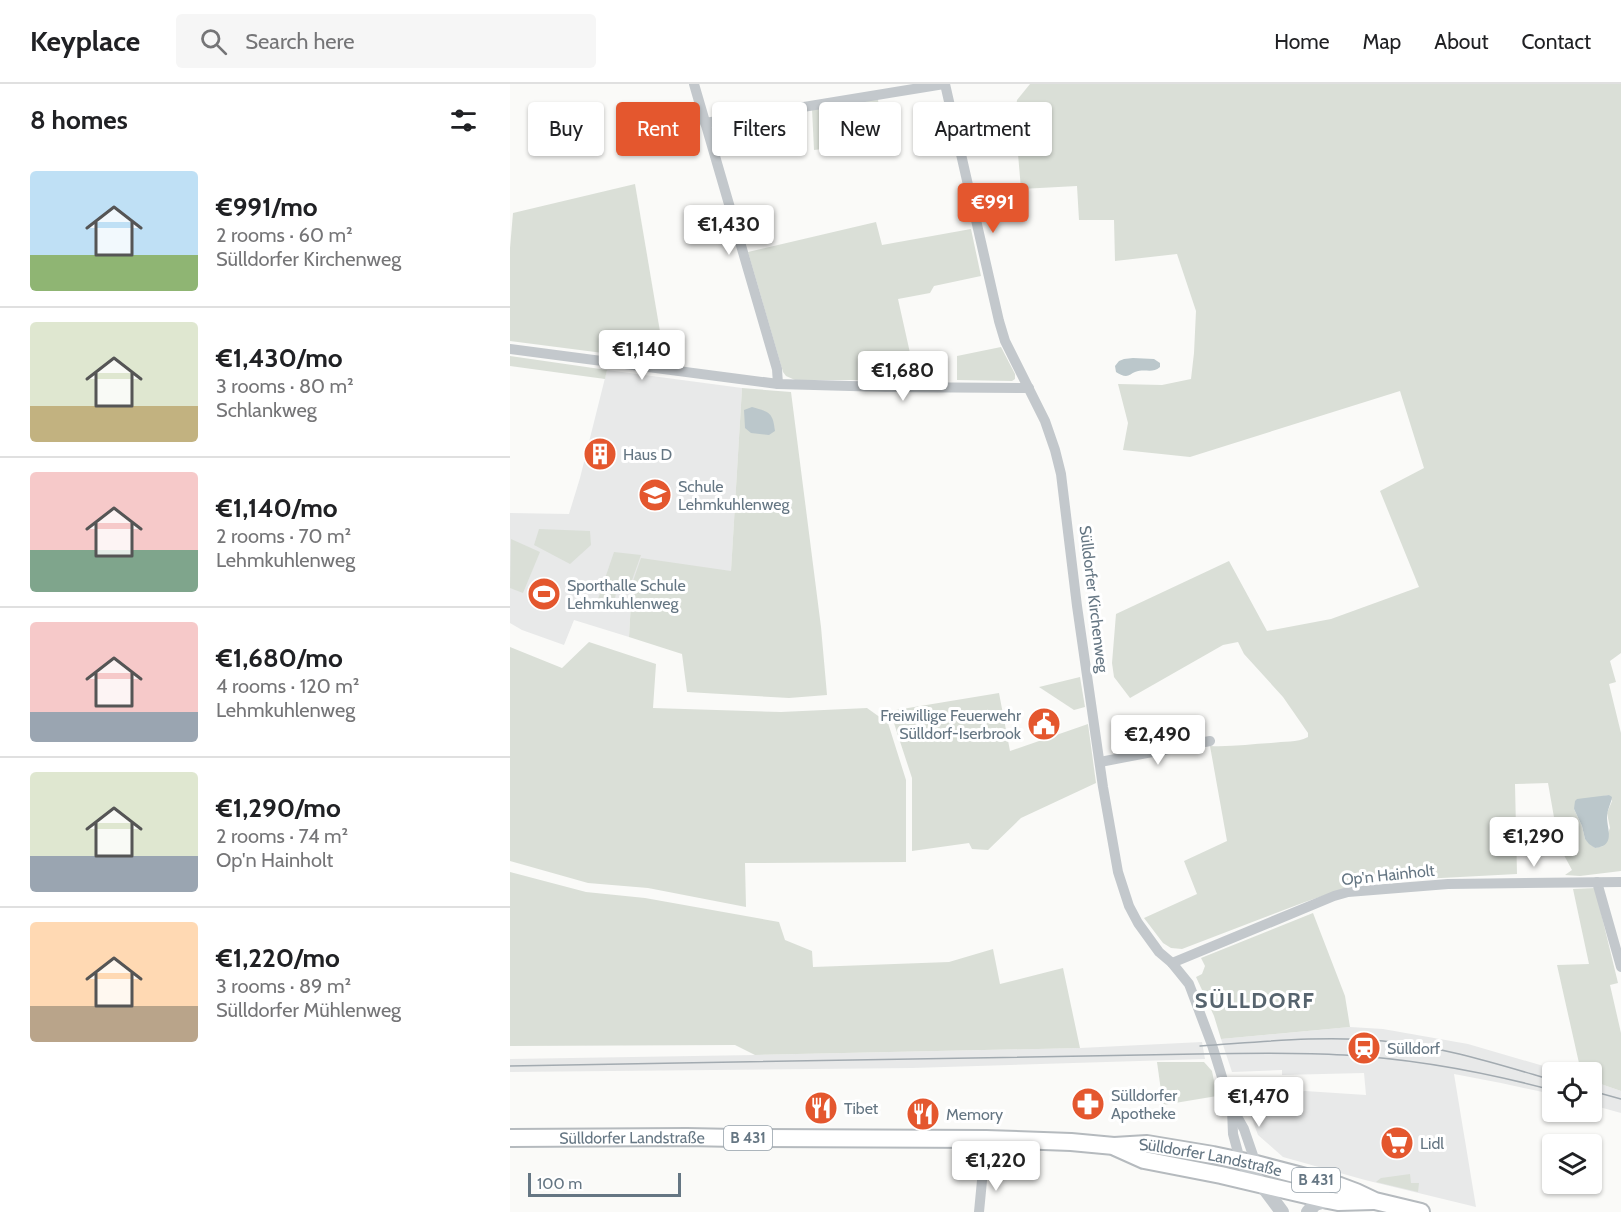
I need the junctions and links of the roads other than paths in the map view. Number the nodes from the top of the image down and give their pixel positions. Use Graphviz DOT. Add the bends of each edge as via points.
graph roads {
  1 [pos="694,84"];
  2 [pos="944,84"];
  3 [pos="705,123"];
  4 [pos="510,350"];
  5 [pos="778,384"];
  6 [pos="1029,388"];
  7 [pos="1210,741"];
  8 [pos="1100,762"];
  9 [pos="1597,882"];
  10 [pos="1621,882"];
  11 [pos="1172,963"];
  12 [pos="1621,967"];
  13 [pos="1231,1106"];
  14 [pos="510,1138"];
  15 [pos="986,1139"];
  16 [pos="1114,1146"];
  17 [pos="1248,1162"];
  18 [pos="1262,1185"];
  19 [pos="1328,1200"];
  20 [pos="1375,1201"];
  21 [pos="979,1212"];
  22 [pos="1282,1212"];
  23 [pos="1308,1212"];
  24 [pos="1420,1212"];
  1 -- 3 [label="street"];
  2 -- 3 [label="street"];
  2 -- 6 [label="street, Sülldorfer Kirchenweg" via="999,321"];
  3 -- 5 [label="street" via="777,369"];
  4 -- 5 [label="street"];
  5 -- 6 [label="street"];
  6 -- 8 [label="street, Sülldorfer Kirchenweg" via="1045,421 1061,474"];
  7 -- 8 [label="street"];
  8 -- 11 [label="street, Sülldorfer Kirchenweg" via="1122,885 1138,923"];
  9 -- 10 [label="street, Op'n Hainholt"];
  9 -- 11 [label="street, Op'n Hainholt" via="1459,884 1348,892"];
  9 -- 12 [label="street"];
  11 -- 13 [label="street, Sülldorfer Kirchenweg" via="1189,984"];
  13 -- 17 [label="street, Sülldorfer Kirchenweg" via="1244,1129"];
  13 -- 17 [label="street, Sülldorfer Kirchenweg" via="1233,1134"];
  14 -- 15 [label="main road, Sülldorfer Landstraße / B 431"];
  15 -- 16 [label="main road, Sülldorfer Landstraße / B 431"];
  15 -- 21 [label="street"];
  16 -- 17 [label="main road, Sülldorfer Landstraße / B 431" via="1147,1144"];
  16 -- 18 [label="main road, Sülldorfer Landstraße / B 431" via="1144,1160"];
  17 -- 18 [label="street, Sülldorfer Kirchenweg"];
  17 -- 20 [label="main road, Sülldorfer Landstraße / B 431" via="1340,1186"];
  18 -- 19 [label="main road, Sülldorfer Landstraße / B 431"];
  18 -- 22 [label="street, Sülldorfer Kirchenweg"];
  19 -- 20 [label="main road, Sülldorfer Landstraße / B 431"];
  19 -- 23 [label="street" via="1314,1204"];
  20 -- 24 [label="main road, Sülldorfer Landstraße / B 431"];
}
